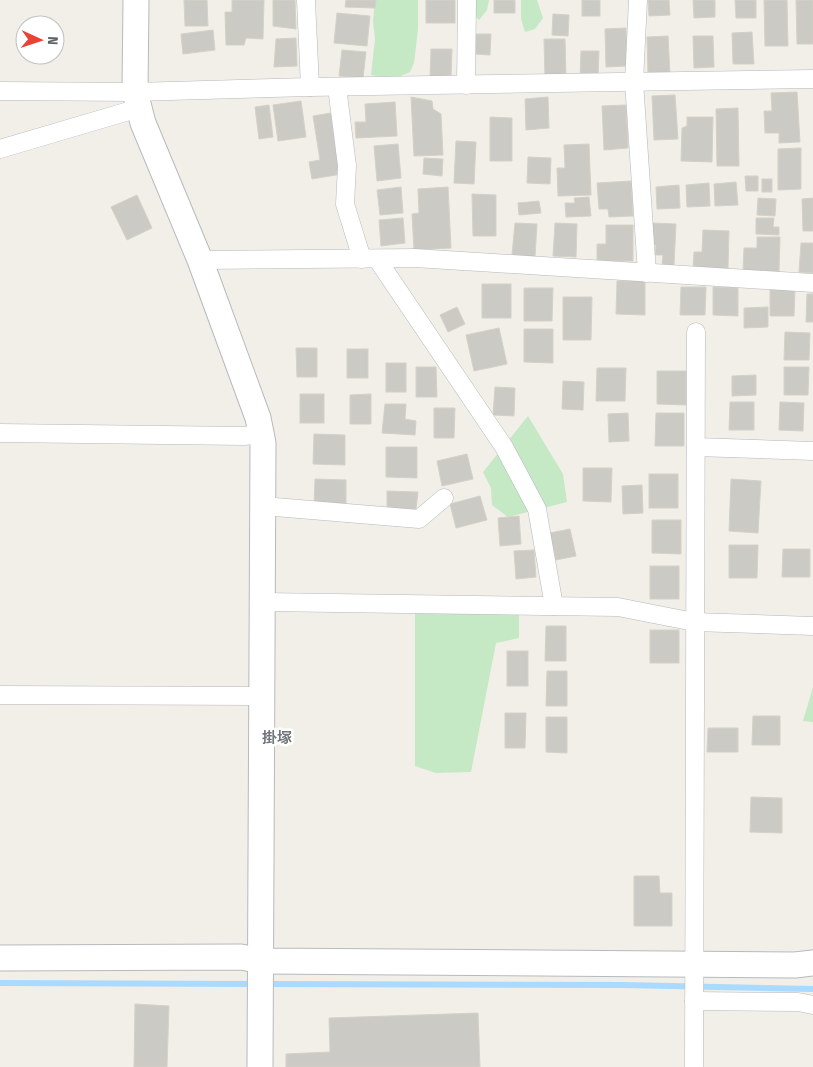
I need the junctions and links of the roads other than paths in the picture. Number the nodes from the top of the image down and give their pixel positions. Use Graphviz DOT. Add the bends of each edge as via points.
graph roads {
  1 [pos="136,0"];
  2 [pos="306,0"];
  3 [pos="467,0"];
  4 [pos="638,0"];
  5 [pos="813,79"];
  6 [pos="634,82"];
  7 [pos="466,85"];
  8 [pos="337,87"];
  9 [pos="310,88"];
  10 [pos="0,91"];
  11 [pos="137,100"];
  12 [pos="0,149"];
  13 [pos="370,259"];
  14 [pos="200,260"];
  15 [pos="647,273"];
  16 [pos="813,283"];
  17 [pos="696,332"];
  18 [pos="0,434"];
  19 [pos="262,434"];
  20 [pos="696,447"];
  21 [pos="813,451"];
  22 [pos="444,498"];
  23 [pos="263,506"];
  24 [pos="263,602"];
  25 [pos="554,606"];
  26 [pos="694,622"];
  27 [pos="813,626"];
  28 [pos="0,695"];
  29 [pos="263,696"];
  30 [pos="0,958"];
  31 [pos="262,961"];
  32 [pos="813,963"];
  33 [pos="695,964"];
  34 [pos="694,1001"];
  35 [pos="813,1005"];
  36 [pos="260,1067"];
  37 [pos="694,1067"];
  1 -- 11 [label="street"];
  2 -- 9 [label="street"];
  3 -- 7 [label="street"];
  4 -- 6 [label="street"];
  5 -- 6 [label="street"];
  6 -- 7 [label="street"];
  6 -- 15 [label="street"];
  7 -- 8 [label="street"];
  8 -- 9 [label="street"];
  8 -- 13 [label="street" via="347,166 345,204"];
  9 -- 11 [label="street"];
  10 -- 11 [label="street"];
  11 -- 12 [label="street"];
  11 -- 14 [label="street" via="143,123"];
  13 -- 14 [label="street"];
  13 -- 15 [label="street" via="415,258"];
  13 -- 25 [label="street" via="504,447 537,509"];
  14 -- 19 [label="street"];
  15 -- 16 [label="street"];
  17 -- 20 [label="street"];
  18 -- 19 [label="street"];
  19 -- 23 [label="street"];
  20 -- 21 [label="street"];
  20 -- 26 [label="street"];
  22 -- 23 [label="street" via="419,519"];
  23 -- 24 [label="street"];
  24 -- 25 [label="street"];
  24 -- 29 [label="street"];
  25 -- 26 [label="street" via="618,607"];
  26 -- 27 [label="street"];
  26 -- 33 [label="street"];
  28 -- 29 [label="street"];
  29 -- 31 [label="street"];
  30 -- 31 [label="street" via="241,956"];
  31 -- 33 [label="street"];
  31 -- 36 [label="street"];
  32 -- 33 [label="street"];
  33 -- 34 [label="street"];
  34 -- 35 [label="street"];
  34 -- 37 [label="street"];
}
